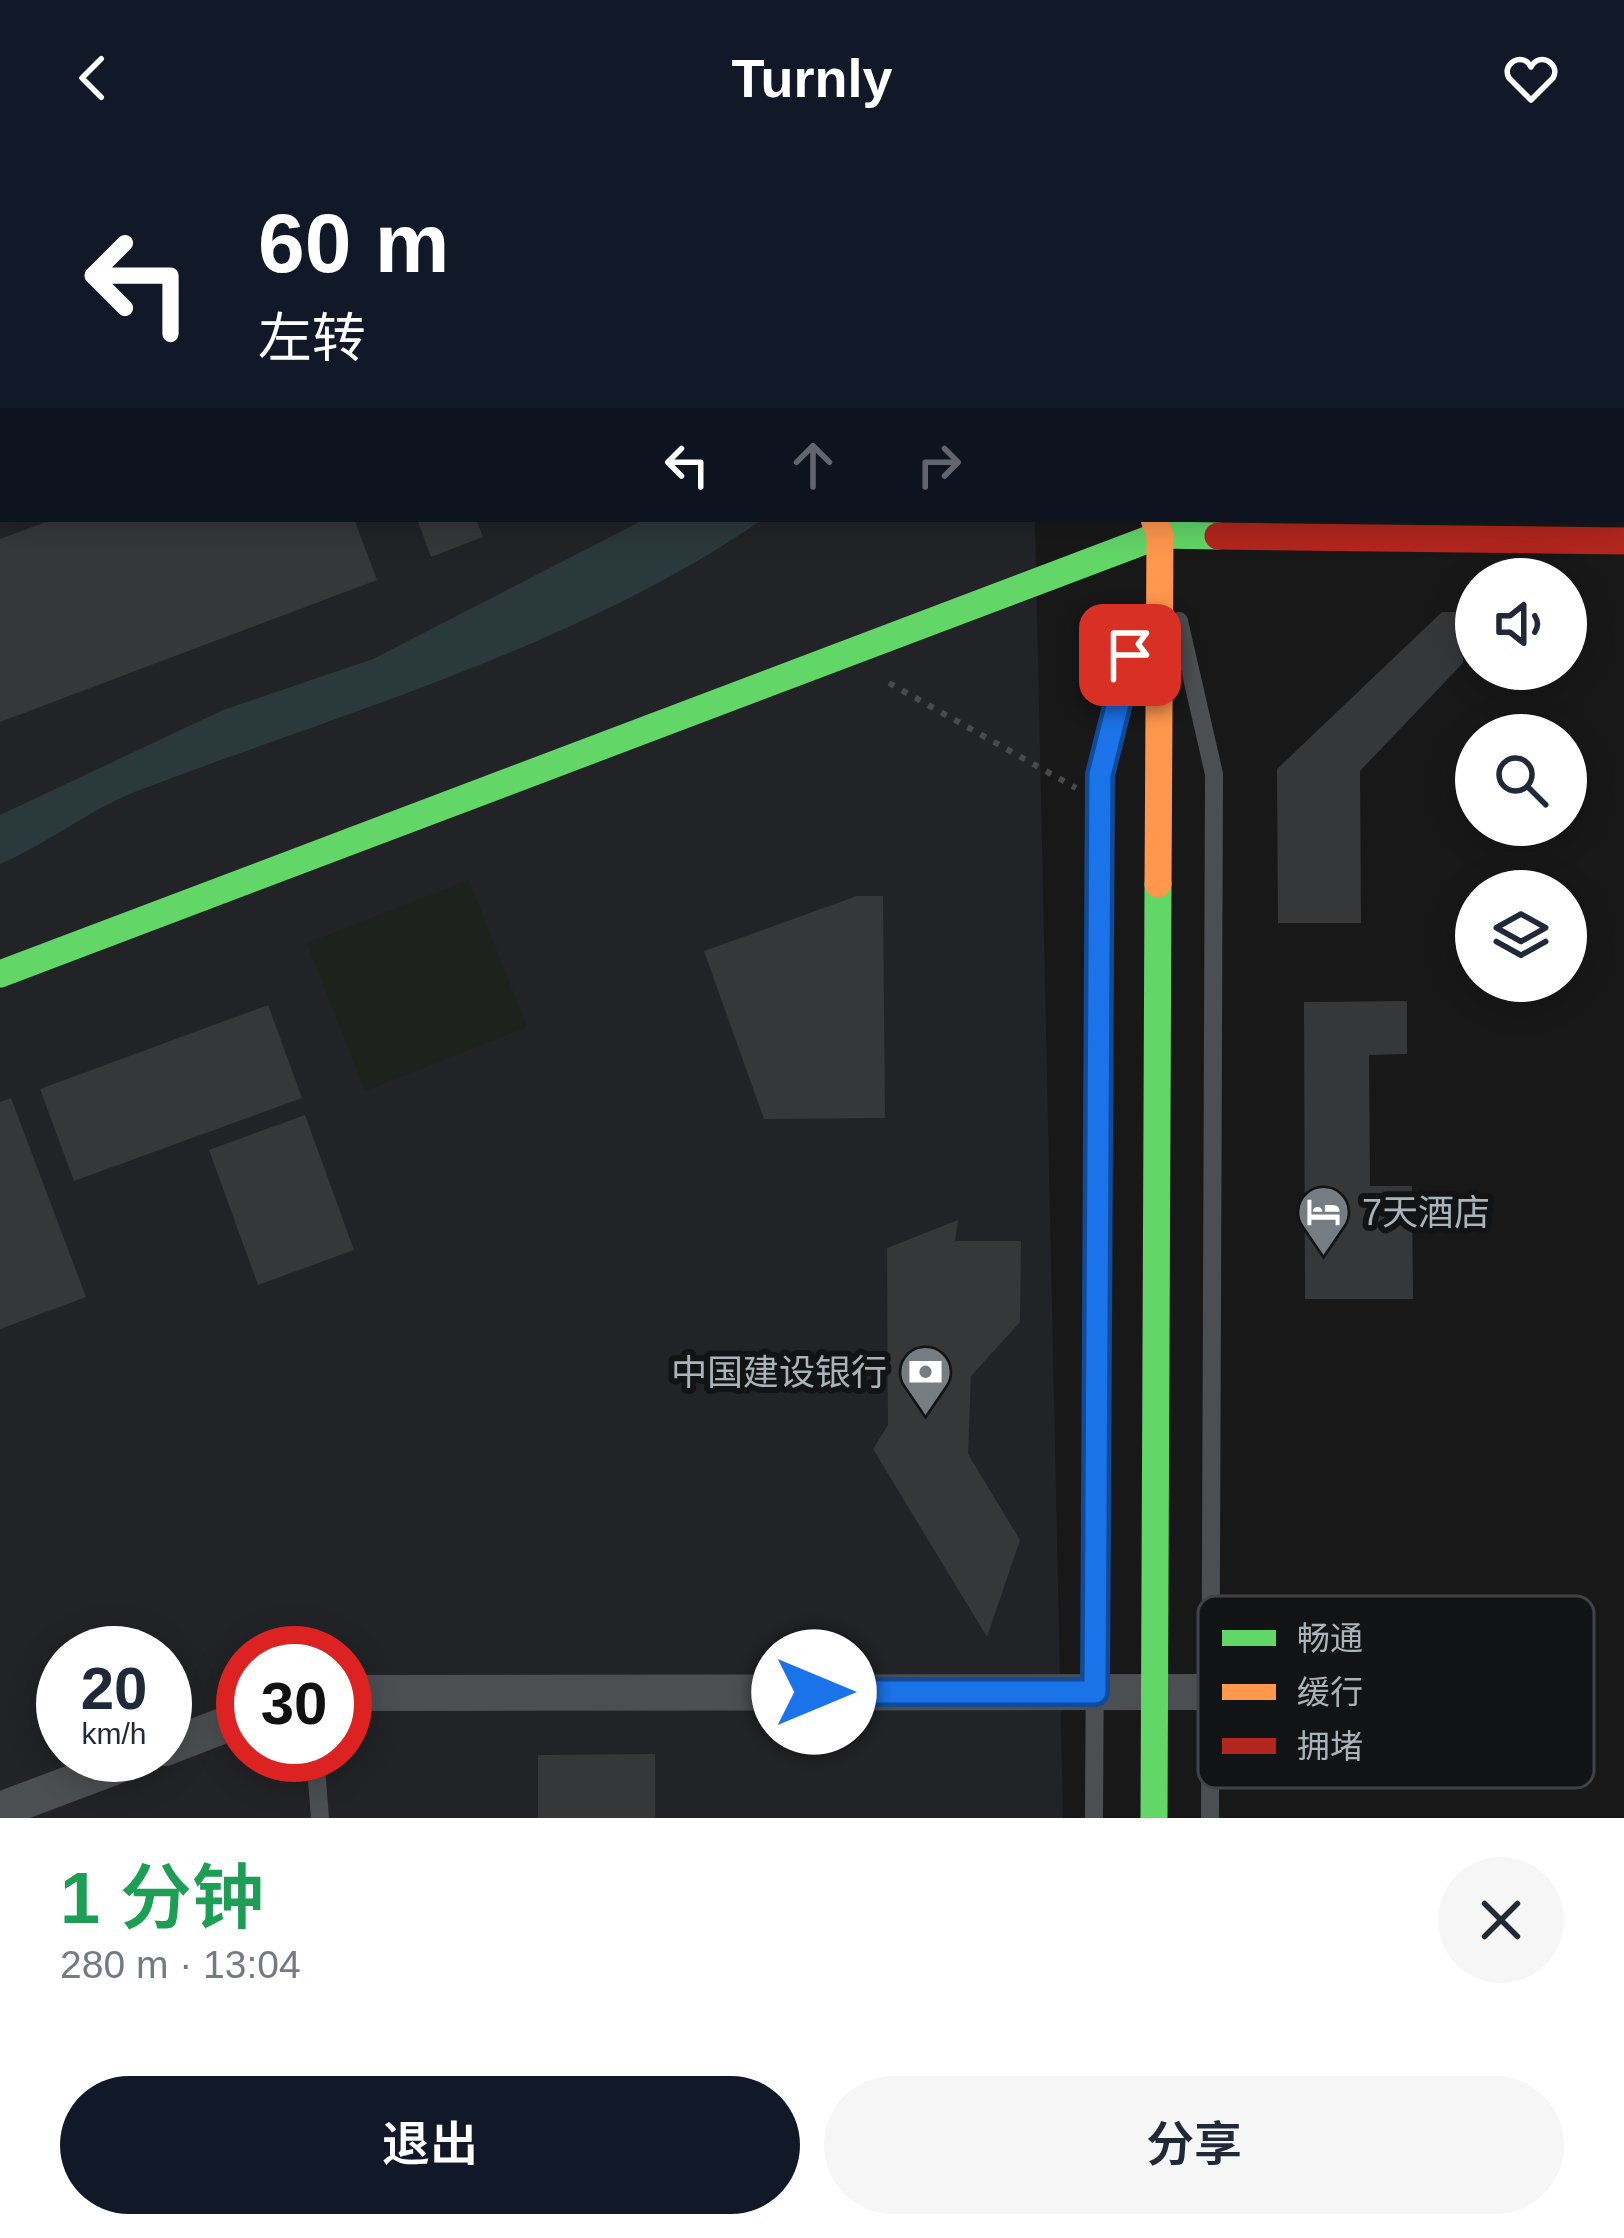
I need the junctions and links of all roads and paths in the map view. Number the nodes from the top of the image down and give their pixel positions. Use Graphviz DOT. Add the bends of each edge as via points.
graph roads {
  1 [pos="1157,527"];
  2 [pos="1624,541"];
  3 [pos="841,655"];
  4 [pos="1100,802"];
  5 [pos="0,974"];
  6 [pos="1210,1596"];
  7 [pos="1095,1692"];
  8 [pos="1154,1692"];
  9 [pos="1198,1692"];
  10 [pos="372,1693"];
  11 [pos="74,1782"];
  12 [pos="317,1782"];
  13 [pos="0,1810"];
  14 [pos="320,1818"];
  15 [pos="1094,1818"];
  16 [pos="1154,1818"];
  1 -- 2 [label="street"];
  1 -- 3 [label="street"];
  1 -- 4 [label="lane"];
  1 -- 6 [label="lane" via="1214,775"];
  1 -- 8 [label="street"];
  3 -- 4 [label="path"];
  3 -- 5 [label="street"];
  4 -- 7 [label="lane"];
  7 -- 8 [label="street"];
  7 -- 10 [label="street"];
  7 -- 15 [label="lane"];
  8 -- 9 [label="street"];
  8 -- 16 [label="street"];
  11 -- 13 [label="street"];
  12 -- 14 [label="lane"];
}
